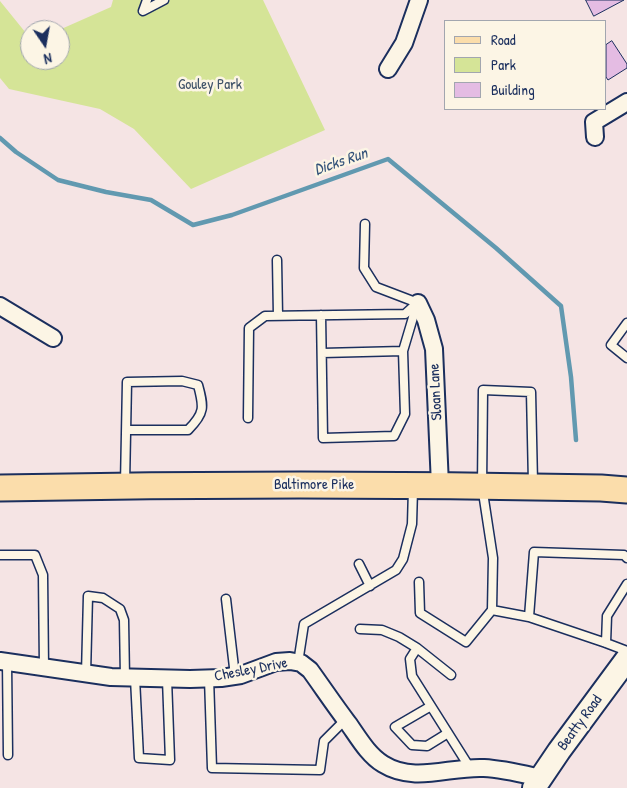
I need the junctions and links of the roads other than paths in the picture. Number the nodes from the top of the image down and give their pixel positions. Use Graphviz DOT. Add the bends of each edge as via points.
graph roads {
  1 [pos="146,0"];
  2 [pos="164,0"];
  3 [pos="419,0"];
  4 [pos="388,69"];
  5 [pos="627,102"];
  6 [pos="596,137"];
  7 [pos="365,224"];
  8 [pos="277,260"];
  9 [pos="418,303"];
  10 [pos="0,306"];
  11 [pos="321,315"];
  12 [pos="278,316"];
  13 [pos="627,323"];
  14 [pos="53,338"];
  15 [pos="403,351"];
  16 [pos="322,353"];
  17 [pos="627,358"];
  18 [pos="248,418"];
  19 [pos="127,430"];
  20 [pos="413,485"];
  21 [pos="440,485"];
  22 [pos="125,486"];
  23 [pos="482,486"];
  24 [pos="534,487"];
  25 [pos="0,488"];
  26 [pos="627,490"];
  27 [pos="0,555"];
  28 [pos="627,558"];
  29 [pos="359,564"];
  30 [pos="419,582"];
  31 [pos="627,584"];
  32 [pos="370,586"];
  33 [pos="226,600"];
  34 [pos="492,610"];
  35 [pos="529,617"];
  36 [pos="360,630"];
  37 [pos="606,643"];
  38 [pos="417,648"];
  39 [pos="627,651"];
  40 [pos="627,659"];
  41 [pos="4,662"];
  42 [pos="298,662"];
  43 [pos="44,668"];
  44 [pos="86,674"];
  45 [pos="451,675"];
  46 [pos="235,676"];
  47 [pos="130,678"];
  48 [pos="167,678"];
  49 [pos="209,678"];
  50 [pos="431,706"];
  51 [pos="345,720"];
  52 [pos="448,733"];
  53 [pos="8,755"];
  54 [pos="470,768"];
  55 [pos="538,783"];
  1 -- 2 [label="lane" via="143,10"];
  3 -- 4 [label="street" via="404,43"];
  5 -- 6 [label="street" via="594,122"];
  7 -- 9 [label="lane" via="364,268 376,287"];
  8 -- 12 [label="lane"];
  9 -- 11 [label="lane" via="405,314"];
  9 -- 15 [label="lane"];
  9 -- 21 [label="street, Sloan Lane" via="434,349"];
  10 -- 14 [label="street"];
  11 -- 12 [label="lane"];
  11 -- 16 [label="lane"];
  12 -- 18 [label="lane" via="265,316 249,328"];
  13 -- 17 [label="lane" via="611,345"];
  15 -- 16 [label="lane"];
  15 -- 16 [label="lane" via="404,414 394,436 323,438"];
  19 -- 19 [label="lane" via="188,430 198,419 203,403 198,385 182,381 127,382"];
  19 -- 22 [label="lane"];
  20 -- 21 [label="main road, Baltimore Pike"];
  20 -- 22 [label="main road, Baltimore Pike"];
  20 -- 32 [label="lane" via="412,524 403,559 396,570"];
  21 -- 23 [label="main road, Baltimore Pike"];
  22 -- 25 [label="main road, Baltimore Pike"];
  23 -- 24 [label="main road, Baltimore Pike"];
  23 -- 24 [label="lane" via="484,390 531,392"];
  23 -- 34 [label="lane" via="493,558"];
  24 -- 26 [label="main road, Baltimore Pike"];
  27 -- 43 [label="lane" via="35,555 43,575"];
  28 -- 35 [label="lane" via="624,555 534,552"];
  29 -- 32 [label="lane"];
  30 -- 34 [label="lane" via="420,613 466,642"];
  31 -- 37 [label="lane" via="607,616"];
  32 -- 42 [label="lane" via="304,624"];
  33 -- 46 [label="lane"];
  34 -- 35 [label="lane"];
  35 -- 37 [label="lane"];
  36 -- 38 [label="lane" via="382,630"];
  37 -- 39 [label="lane"];
  38 -- 45 [label="lane"];
  38 -- 50 [label="lane" via="410,659 412,676"];
  40 -- 55 [label="street, Beatty Road"];
  41 -- 43 [label="street, Chesley Drive"];
  41 -- 53 [label="lane"];
  42 -- 46 [label="street, Chesley Drive" via="276,662"];
  42 -- 51 [label="street, Chesley Drive" via="310,670"];
  43 -- 44 [label="street, Chesley Drive"];
  44 -- 47 [label="street, Chesley Drive"];
  44 -- 47 [label="lane" via="88,596 103,598 120,609"];
  46 -- 49 [label="street, Chesley Drive"];
  47 -- 48 [label="street, Chesley Drive"];
  47 -- 48 [label="lane" via="139,758 170,760"];
  48 -- 49 [label="street, Chesley Drive"];
  49 -- 51 [label="lane" via="212,768 320,770 324,741"];
  50 -- 52 [label="lane"];
  50 -- 52 [label="lane" via="395,727 412,745 427,746"];
  51 -- 54 [label="street, Chesley Drive" via="372,754 394,770 432,774"];
  52 -- 54 [label="lane"];
  54 -- 55 [label="street, Chesley Drive" via="500,770"];
}
